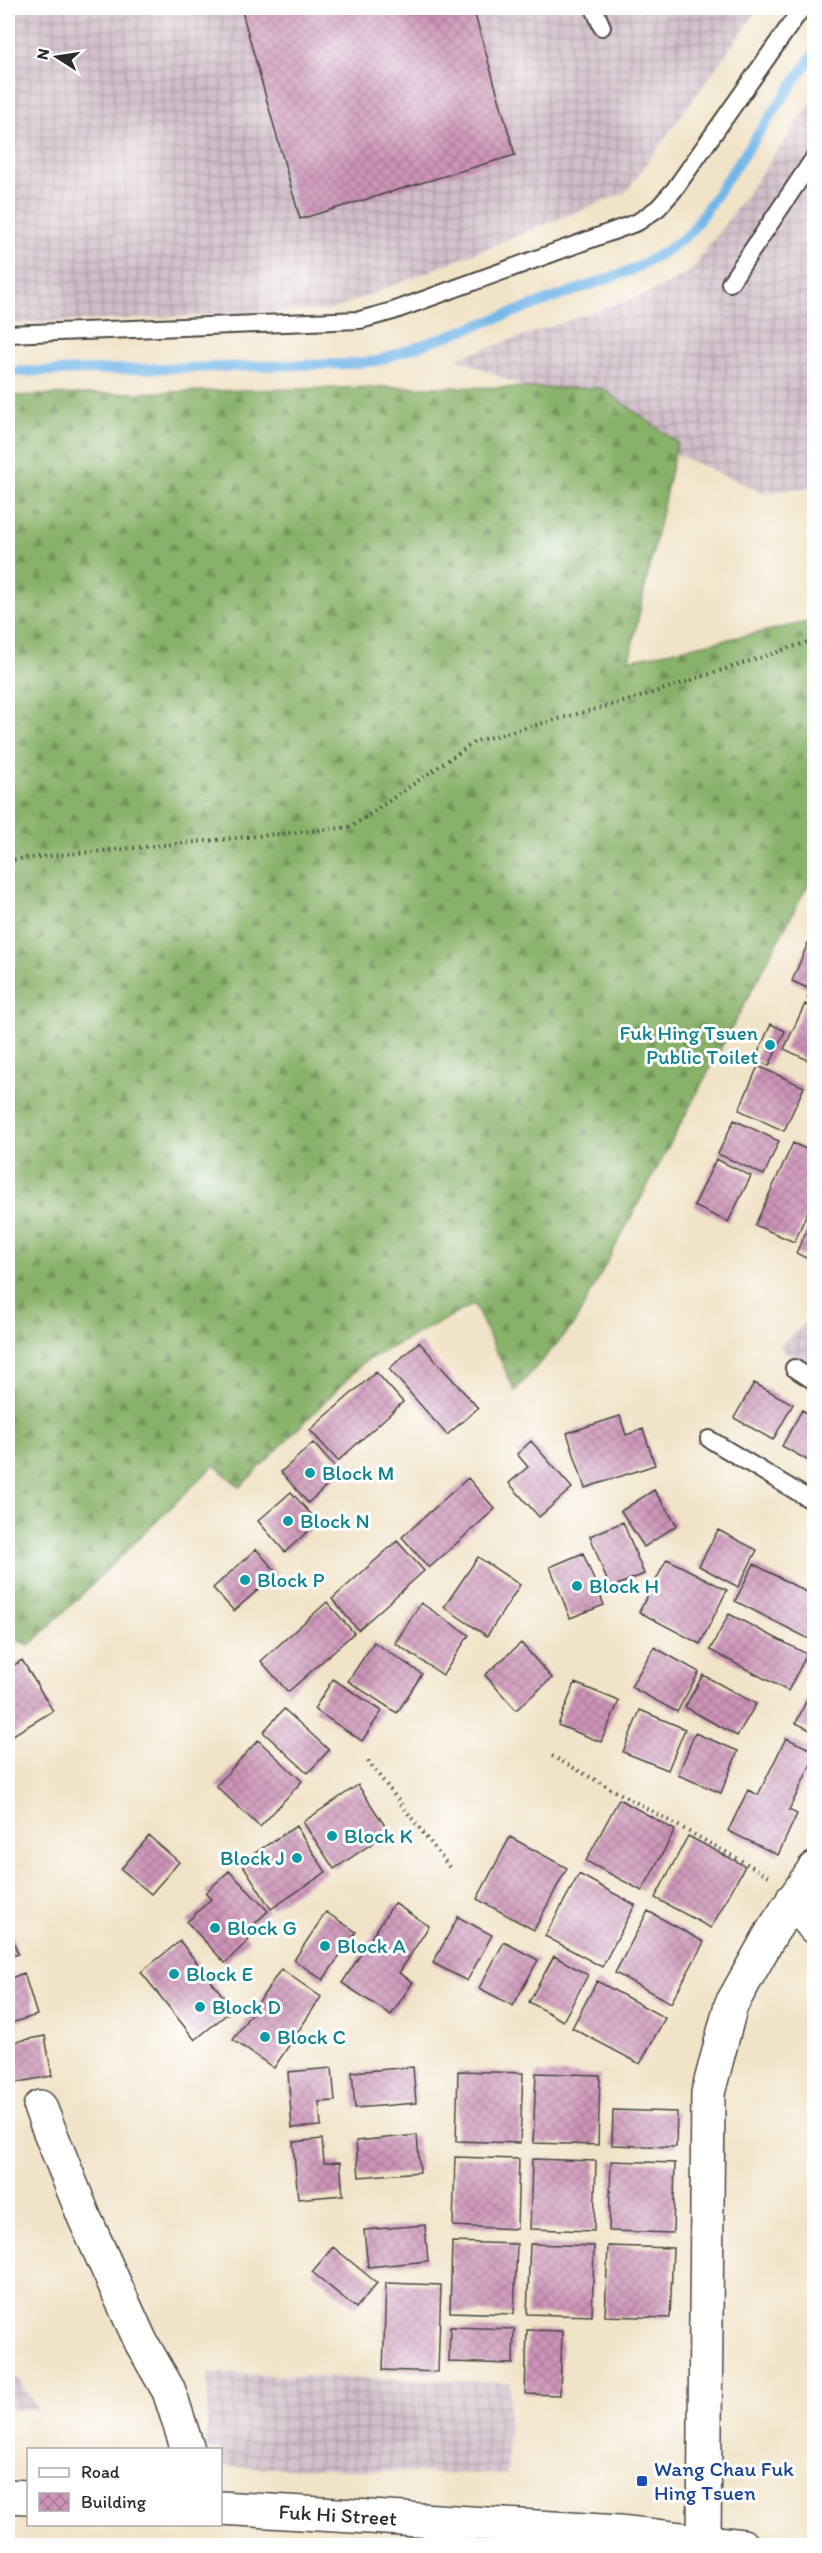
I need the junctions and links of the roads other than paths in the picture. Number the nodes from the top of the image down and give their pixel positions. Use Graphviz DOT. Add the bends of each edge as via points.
graph roads {
  1 [pos="594,8"];
  2 [pos="801,8"];
  3 [pos="603,27"];
  4 [pos="814,158"];
  5 [pos="730,283"];
  6 [pos="8,334"];
  7 [pos="794,1368"];
  8 [pos="814,1382"];
  9 [pos="709,1439"];
  10 [pos="814,1502"];
  11 [pos="802,1886"];
  12 [pos="814,1927"];
  13 [pos="40,2106"];
  14 [pos="187,2448"];
  15 [pos="8,2496"];
  16 [pos="27,2497"];
  17 [pos="222,2508"];
  18 [pos="704,2541"];
  19 [pos="743,2546"];
  1 -- 3 [label="lane"];
  2 -- 6 [label="lane" via="674,190 638,222 360,320"];
  4 -- 5 [label="lane"];
  7 -- 8 [label="lane"];
  9 -- 10 [label="lane"];
  11 -- 12 [label="street"];
  11 -- 18 [label="street" via="730,2005 708,2093"];
  13 -- 14 [label="street" via="85,2219 141,2342 170,2391"];
  15 -- 16 [label="street"];
  17 -- 18 [label="street, Fuk Hi Street" via="619,2532"];
  18 -- 19 [label="street, Fuk Hi Street"];
}
